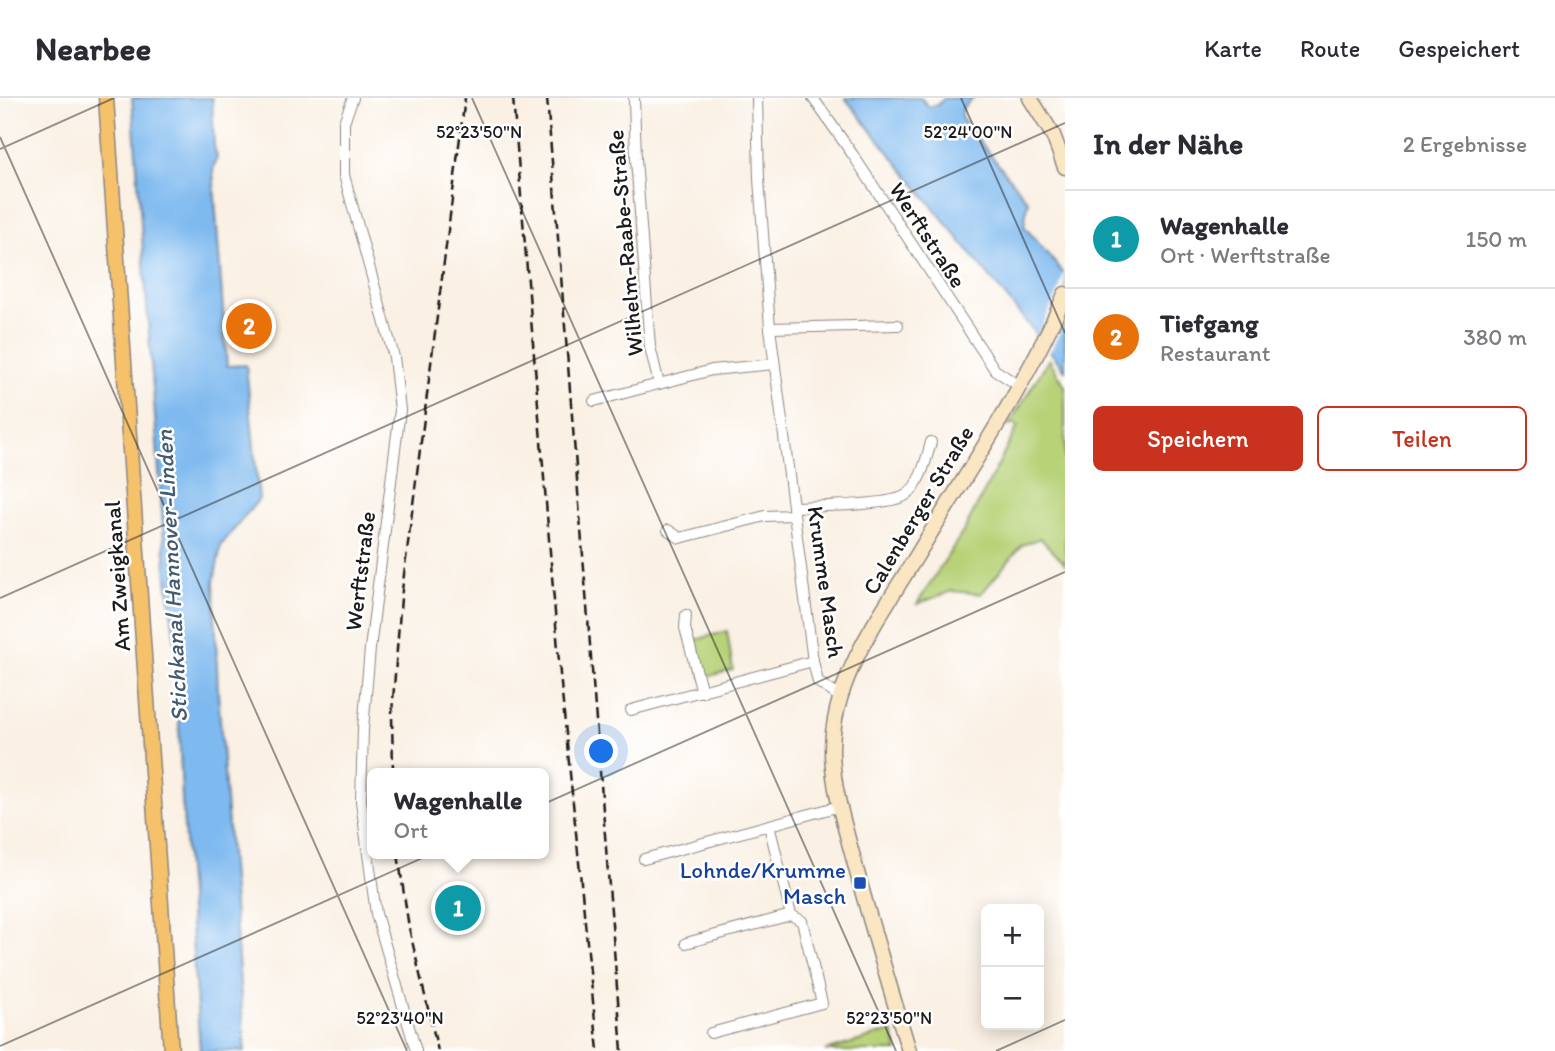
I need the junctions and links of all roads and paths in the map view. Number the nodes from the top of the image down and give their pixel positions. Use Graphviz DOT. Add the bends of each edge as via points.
graph roads {
  1 [pos="106,98"];
  2 [pos="353,98"];
  3 [pos="634,98"];
  4 [pos="757,98"];
  5 [pos="813,98"];
  6 [pos="1030,98"];
  7 [pos="1065,167"];
  8 [pos="1065,293"];
  9 [pos="898,325"];
  10 [pos="770,328"];
  11 [pos="774,364"];
  12 [pos="659,384"];
  13 [pos="1018,385"];
  14 [pos="594,401"];
  15 [pos="931,442"];
  16 [pos="794,511"];
  17 [pos="668,530"];
  18 [pos="686,615"];
  19 [pos="813,662"];
  20 [pos="702,692"];
  21 [pos="840,697"];
  22 [pos="631,710"];
  23 [pos="840,806"];
  24 [pos="769,825"];
  25 [pos="367,846"];
  26 [pos="369,859"];
  27 [pos="644,859"];
  28 [pos="791,915"];
  29 [pos="686,943"];
  30 [pos="711,1032"];
  31 [pos="171,1051"];
  32 [pos="416,1051"];
  33 [pos="909,1051"];
  1 -- 31 [label="main road, Am Zweigkanal"];
  2 -- 25 [label="street, Werftstraße" via="344,122 344,175 394,357 400,410 363,729 361,801"];
  3 -- 12 [label="street, Wilhelm-Raabe-Straße" via="650,347"];
  4 -- 10 [label="street, Krumme Masch"];
  5 -- 13 [label="street, Werftstraße" via="995,370"];
  6 -- 7 [label="street" via="1053,135"];
  8 -- 13 [label="street, Calenberger Straße"];
  9 -- 10 [label="street"];
  10 -- 11 [label="street, Krumme Masch"];
  11 -- 12 [label="street" via="712,370"];
  11 -- 16 [label="street, Krumme Masch"];
  12 -- 14 [label="street"];
  13 -- 21 [label="street, Calenberger Straße" via="855,658"];
  15 -- 16 [label="street" via="921,475 906,495 879,503"];
  16 -- 17 [label="street" via="680,538"];
  16 -- 19 [label="street, Krumme Masch"];
  18 -- 20 [label="street" via="685,628"];
  19 -- 20 [label="street"];
  19 -- 21 [label="street, Krumme Masch" via="818,682"];
  20 -- 22 [label="street"];
  21 -- 23 [label="street" via="832,756"];
  23 -- 24 [label="street"];
  23 -- 33 [label="street"];
  24 -- 27 [label="street"];
  24 -- 28 [label="street"];
  26 -- 32 [label="street, Werftstraße" via="376,914"];
  28 -- 29 [label="street"];
  28 -- 30 [label="street" via="802,920 822,1003"];
}
